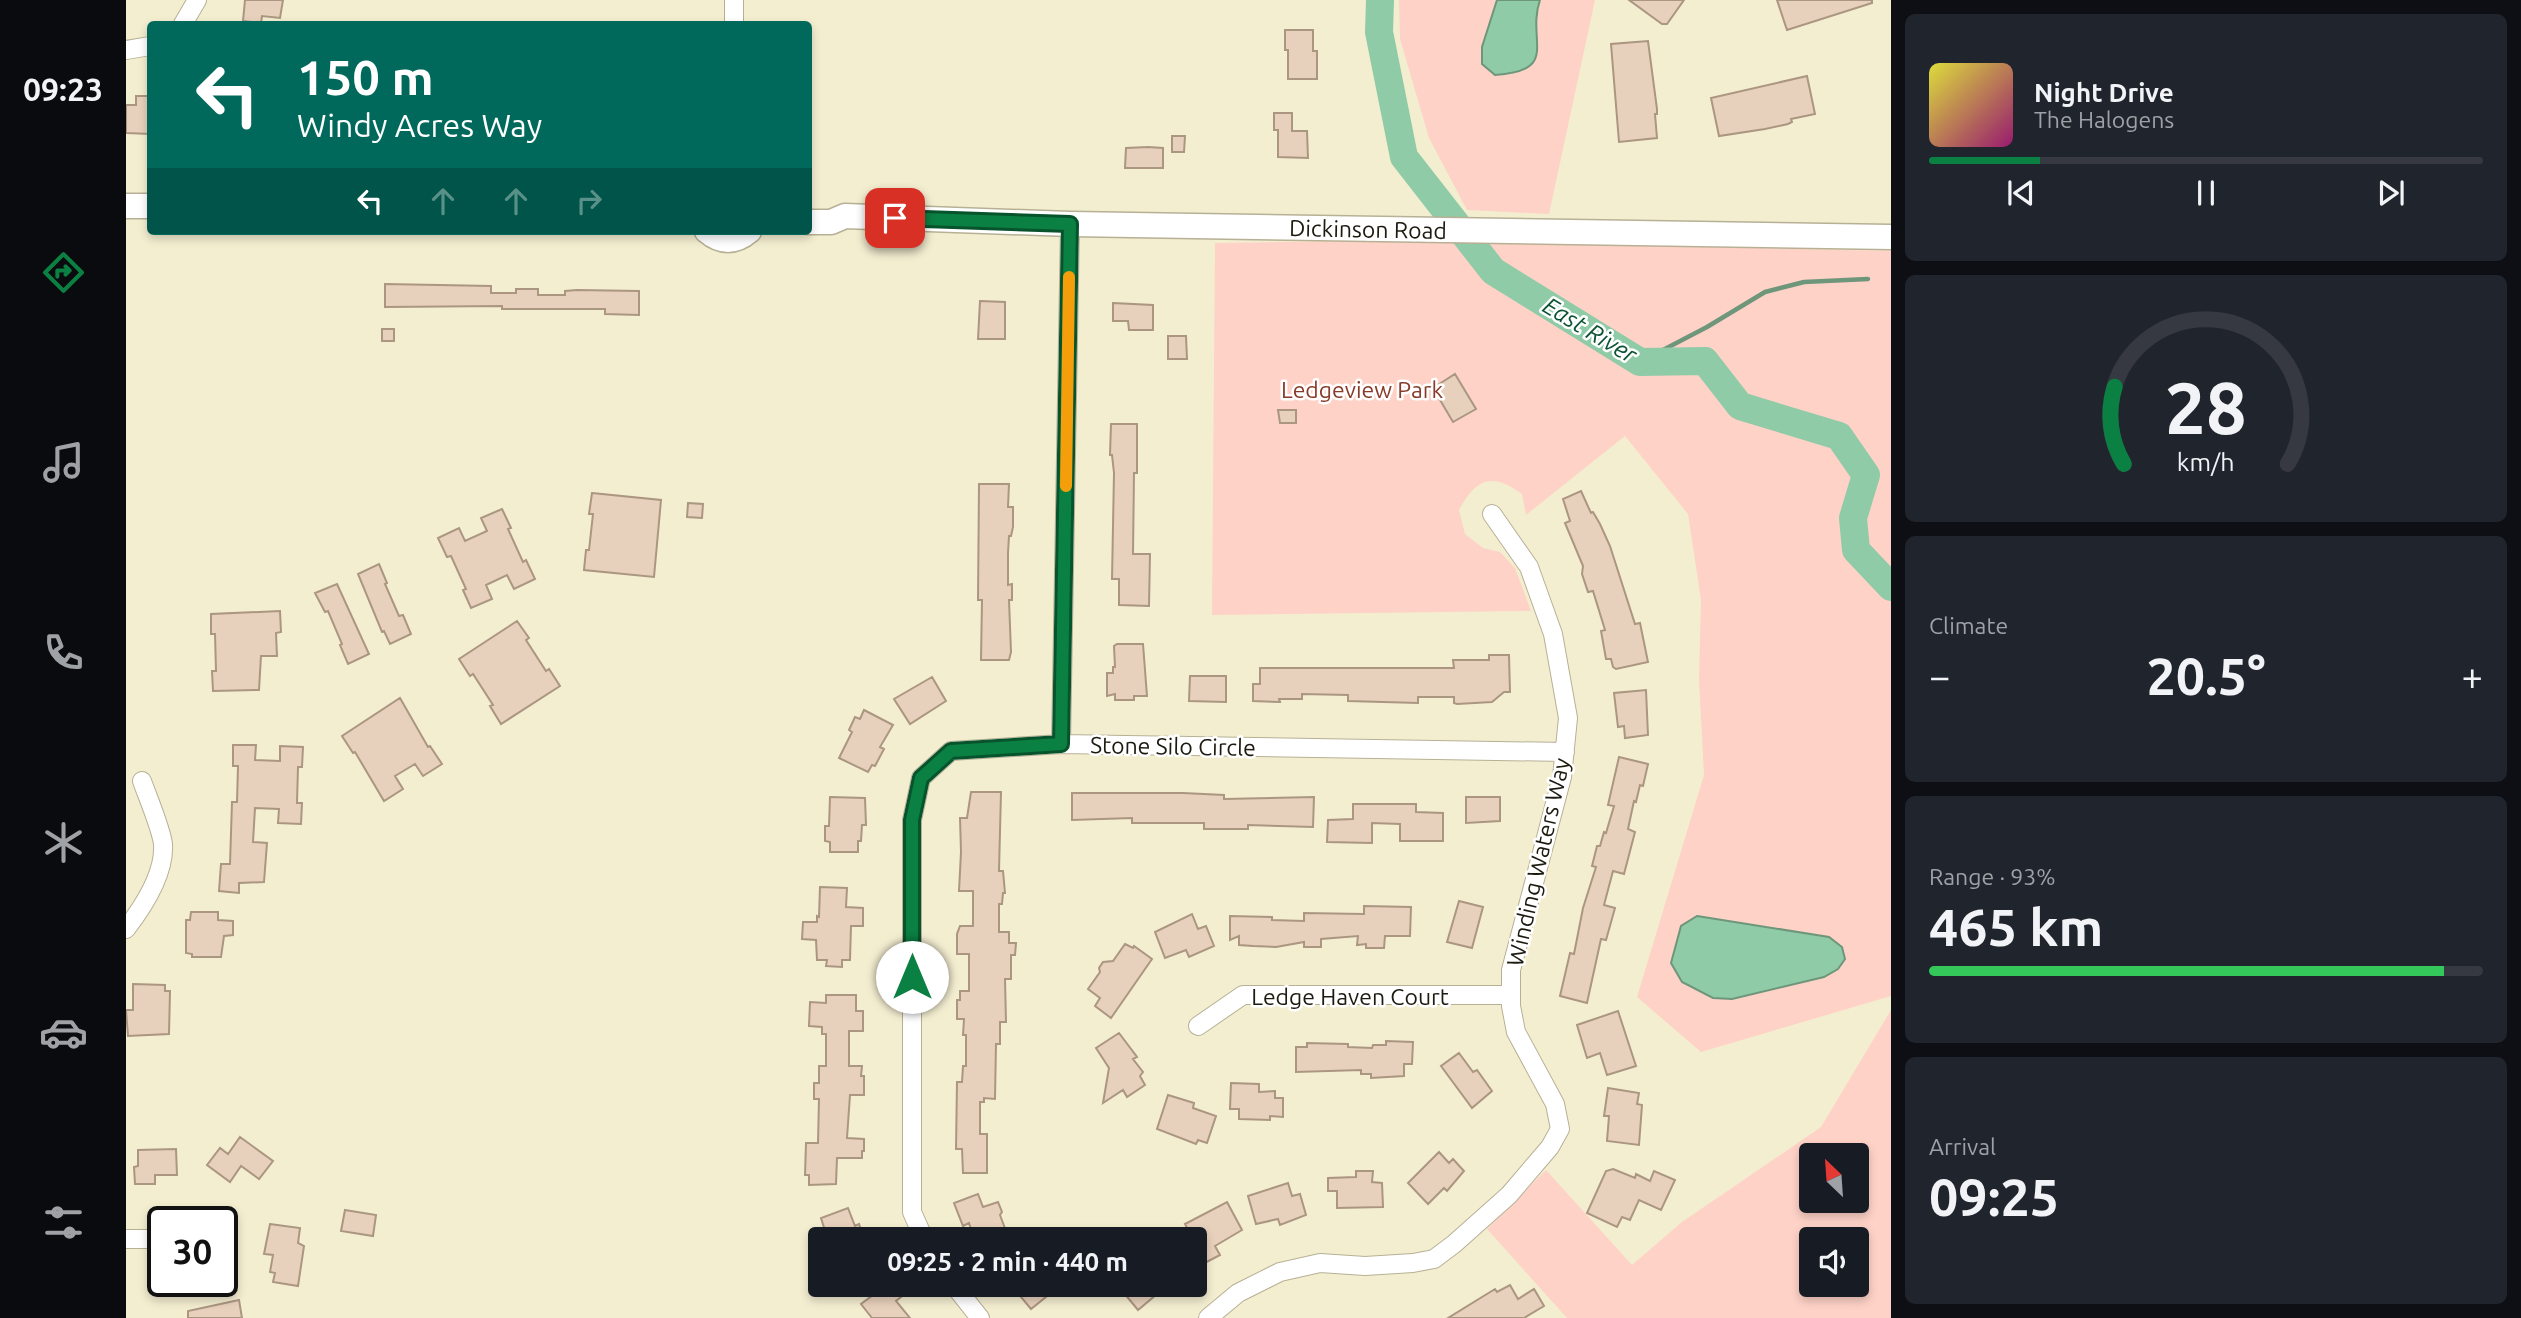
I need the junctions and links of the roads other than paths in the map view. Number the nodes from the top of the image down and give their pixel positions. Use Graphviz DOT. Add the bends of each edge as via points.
graph roads {
  1 [pos="197,0"];
  2 [pos="734,0"];
  3 [pos="185,21"];
  4 [pos="734,21"];
  5 [pos="147,46"];
  6 [pos="126,50"];
  7 [pos="126,206"];
  8 [pos="147,206"];
  9 [pos="812,206"];
  10 [pos="845,216"];
  11 [pos="812,222"];
  12 [pos="1070,224"];
  13 [pos="712,235"];
  14 [pos="741,235"];
  15 [pos="1891,237"];
  16 [pos="1492,514"];
  17 [pos="1061,744"];
  18 [pos="1565,752"];
  19 [pos="142,781"];
  20 [pos="126,929"];
  21 [pos="1511,995"];
  22 [pos="1198,1026"];
  23 [pos="919,1227"];
  24 [pos="126,1239"];
  25 [pos="147,1239"];
  26 [pos="963,1297"];
  27 [pos="980,1318"];
  28 [pos="1208,1318"];
  1 -- 3 [label="street"];
  2 -- 4 [label="street"];
  5 -- 6 [label="street"];
  7 -- 8 [label="street"];
  9 -- 10 [label="street, Dickinson Road" via="831,205"];
  10 -- 11 [label="street, Dickinson Road"];
  10 -- 12 [label="street, Dickinson Road"];
  12 -- 15 [label="street, Dickinson Road"];
  12 -- 17 [label="street"];
  13 -- 14 [label="street" via="723,240"];
  16 -- 18 [label="street, Winding Waters Way" via="1529,567 1553,634 1568,718"];
  17 -- 18 [label="street, Stone Silo Circle"];
  17 -- 23 [label="street, Stone Silo Circle" via="951,751 921,778 912,820 912,1212"];
  18 -- 21 [label="street, Winding Waters Way" via="1511,970"];
  19 -- 20 [label="street" via="163,844 152,888"];
  21 -- 22 [label="street, Ledge Haven Court" via="1243,995"];
  21 -- 28 [label="street, Winding Waters Way" via="1516,1032 1556,1104 1560,1129 1509,1195 1434,1259 1365,1266 1320,1263 1280,1272 1238,1293"];
  24 -- 25 [label="street"];
  26 -- 27 [label="street"];
}
